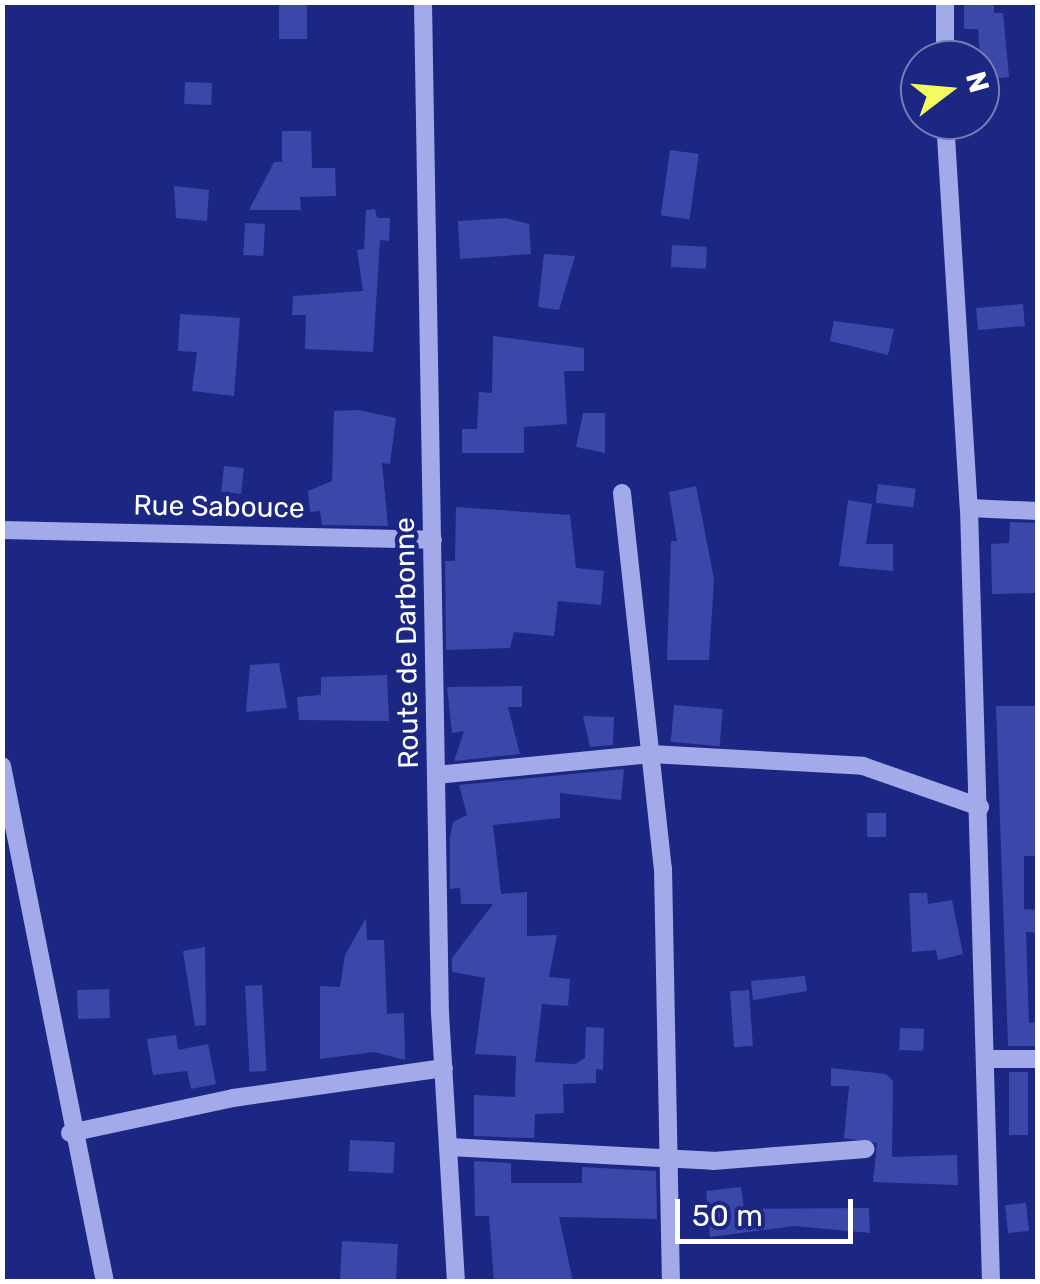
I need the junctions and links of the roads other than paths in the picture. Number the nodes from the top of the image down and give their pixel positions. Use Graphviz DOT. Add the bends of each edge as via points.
graph roads {
  1 [pos="424,2"];
  2 [pos="946,2"];
  3 [pos="945,40"];
  4 [pos="946,140"];
  5 [pos="622,493"];
  6 [pos="970,508"];
  7 [pos="1038,511"];
  8 [pos="2,530"];
  9 [pos="433,540"];
  10 [pos="652,754"];
  11 [pos="2,766"];
  12 [pos="436,775"];
  13 [pos="980,807"];
  14 [pos="989,1059"];
  15 [pos="1038,1059"];
  16 [pos="444,1068"];
  17 [pos="70,1133"];
  18 [pos="449,1148"];
  19 [pos="866,1149"];
  20 [pos="668,1158"];
  21 [pos="105,1282"];
  22 [pos="456,1282"];
  23 [pos="671,1282"];
  24 [pos="991,1282"];
  1 -- 9 [label="street, Route de Darbonne"];
  2 -- 3 [label="street"];
  4 -- 6 [label="street"];
  5 -- 10 [label="street"];
  6 -- 7 [label="street"];
  6 -- 13 [label="street"];
  8 -- 9 [label="street, Rue Sabouce"];
  9 -- 12 [label="street, Route de Darbonne"];
  10 -- 12 [label="street"];
  10 -- 13 [label="street" via="864,766"];
  10 -- 20 [label="street" via="662,868"];
  11 -- 17 [label="street"];
  12 -- 16 [label="street, Route de Darbonne"];
  13 -- 14 [label="street"];
  14 -- 15 [label="street"];
  14 -- 24 [label="street"];
  16 -- 17 [label="street" via="233,1098"];
  16 -- 18 [label="street, Route de Darbonne"];
  17 -- 21 [label="street"];
  18 -- 20 [label="street"];
  18 -- 22 [label="street, Route de Darbonne"];
  19 -- 20 [label="street"];
  20 -- 23 [label="street"];
}
